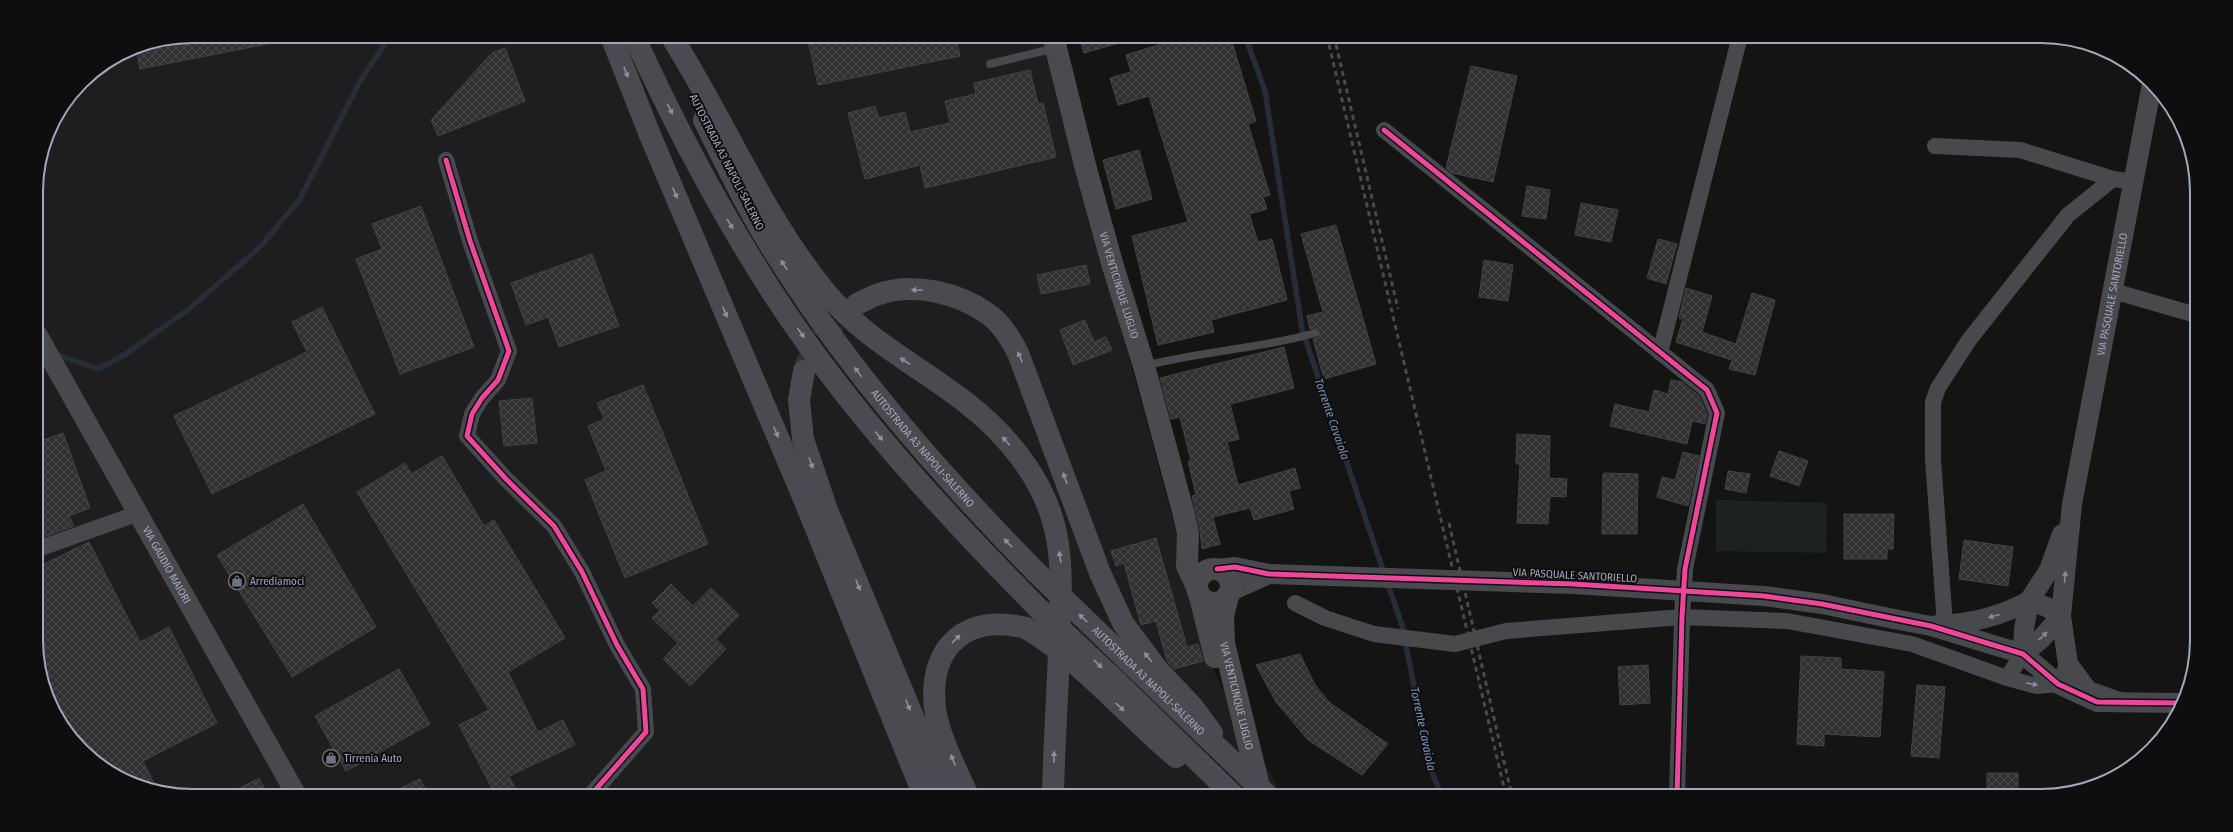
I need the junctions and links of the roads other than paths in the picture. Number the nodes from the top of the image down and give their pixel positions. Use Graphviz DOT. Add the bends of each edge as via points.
graph roads {
  1 [pos="614,43"];
  2 [pos="638,43"];
  3 [pos="666,43"];
  4 [pos="675,43"];
  5 [pos="1051,43"];
  6 [pos="1054,43"];
  7 [pos="1738,43"];
  8 [pos="990,64"];
  9 [pos="2151,92"];
  10 [pos="1384,130"];
  11 [pos="1935,146"];
  12 [pos="446,160"];
  13 [pos="2113,179"];
  14 [pos="2134,182"];
  15 [pos="2113,291"];
  16 [pos="857,304"];
  17 [pos="2190,313"];
  18 [pos="1315,333"];
  19 [pos="43,345"];
  20 [pos="1660,353"];
  21 [pos="1144,366"];
  22 [pos="804,370"];
  23 [pos="2072,504"];
  24 [pos="139,513"];
  25 [pos="1188,533"];
  26 [pos="43,547"];
  27 [pos="1215,569"];
  28 [pos="1269,574"];
  29 [pos="1198,591"];
  30 [pos="1230,593"];
  31 [pos="2029,601"];
  32 [pos="1295,603"];
  33 [pos="2061,616"];
  34 [pos="1682,617"];
  35 [pos="1938,625"];
  36 [pos="2023,654"];
  37 [pos="2068,664"];
  38 [pos="2007,678"];
  39 [pos="2058,684"];
  40 [pos="2119,702"];
  41 [pos="2176,703"];
  42 [pos="1235,763"];
  43 [pos="293,789"];
  44 [pos="596,789"];
  45 [pos="921,789"];
  46 [pos="943,789"];
  47 [pos="965,789"];
  48 [pos="1053,789"];
  49 [pos="1216,789"];
  50 [pos="1227,789"];
  51 [pos="1246,789"];
  52 [pos="1259,789"];
  53 [pos="1261,789"];
  54 [pos="1677,789"];
  1 -- 45 [label="highway, one-way" via="650,135 801,491"];
  2 -- 50 [label="highway, AUTOSTRADA A3 NAPOLI-SALERNO, one-way, bridge" via="723,211 773,294 878,435 955,524 1039,609"];
  42 -- 3 [label="highway, AUTOSTRADA A3 NAPOLI-SALERNO, one-way, bridge" via="1035,571 895,419 833,338 764,235"];
  48 -- 4 [label="highway, one-way" via="1061,565 1056,531 1039,486 1022,458 997,430 966,402 887,349 852,321 823,290 776,222"];
  5 -- 8 [label="lane"];
  6 -- 21 [label="main road, VIA VENTICINQUE LUGLIO" via="1112,263"];
  7 -- 20 [label="street"];
  9 -- 14 [label="street, VIA PASQUALE SANTORIELLO"];
  10 -- 20 [label="street"];
  11 -- 13 [label="street" via="2020,150"];
  12 -- 44 [label="street" via="470,241 509,351 498,380 472,414 467,436 554,526 582,572 617,645 643,689 646,732"];
  13 -- 14 [label="street"];
  13 -- 35 [label="street" via="2068,215 1969,340 1938,388 1933,402 1932,459"];
  14 -- 15 [label="street, VIA PASQUALE SANTORIELLO"];
  15 -- 17 [label="street"];
  15 -- 23 [label="street, VIA PASQUALE SANTORIELLO"];
  42 -- 16 [label="highway, one-way, bridge" via="1192,706 1158,669 1123,623 1109,595 1018,352 1010,337 988,314 972,305 932,291 880,293"];
  18 -- 21 [label="lane" via="1285,342 1176,358"];
  19 -- 24 [label="street, VIA GAUDIO MAIORI"];
  20 -- 34 [label="street" via="1707,390 1717,413 1685,569"];
  21 -- 25 [label="main road, VIA VENTICINQUE LUGLIO"];
  22 -- 46 [label="highway, one-way" via="799,400 803,439 827,510"];
  23 -- 31 [label="street" via="2049,570"];
  33 -- 23 [label="street, one-way"];
  24 -- 26 [label="street"];
  24 -- 43 [label="street, VIA GAUDIO MAIORI"];
  25 -- 27 [label="main road, VIA VENTICINQUE LUGLIO"];
  25 -- 29 [label="main road, VIA VENTICINQUE LUGLIO" via="1187,566"];
  27 -- 28 [label="street, VIA PASQUALE SANTORIELLO" via="1235,567"];
  27 -- 29 [label="main road" via="1204,572"];
  27 -- 30 [label="main road, VIA VENTICINQUE LUGLIO" via="1227,574 1231,585"];
  28 -- 30 [label="street, VIA PASQUALE SANTORIELLO"];
  28 -- 35 [label="street, VIA PASQUALE SANTORIELLO, bridge" via="1574,584 1764,596"];
  29 -- 30 [label="main road" via="1204,601 1215,604 1225,600"];
  29 -- 51 [label="main road, VIA VENTICINQUE LUGLIO"];
  30 -- 52 [label="main road, VIA VENTICINQUE LUGLIO" via="1223,616 1224,643"];
  31 -- 33 [label="street" via="2047,607"];
  31 -- 35 [label="street, one-way" via="2008,612 1980,620"];
  31 -- 36 [label="street"];
  32 -- 34 [label="street" via="1325,618 1374,634 1455,644 1513,630"];
  36 -- 33 [label="street, one-way" via="2041,639"];
  33 -- 37 [label="street"];
  34 -- 38 [label="street" via="1786,621 1864,634 1912,644"];
  34 -- 54 [label="street"];
  35 -- 36 [label="street"];
  36 -- 38 [label="street"];
  36 -- 39 [label="street"];
  37 -- 39 [label="street"];
  37 -- 40 [label="street" via="2088,691"];
  38 -- 39 [label="street, one-way" via="2037,686"];
  39 -- 40 [label="street" via="2097,702"];
  40 -- 41 [label="street"];
  42 -- 53 [label="highway, AUTOSTRADA A3 NAPOLI-SALERNO, bridge"];
  47 -- 49 [label="highway, one-way, bridge" via="941,730 935,708 936,671 949,646 963,632 990,624 1012,624 1026,628 1047,640 1153,738"];
}
